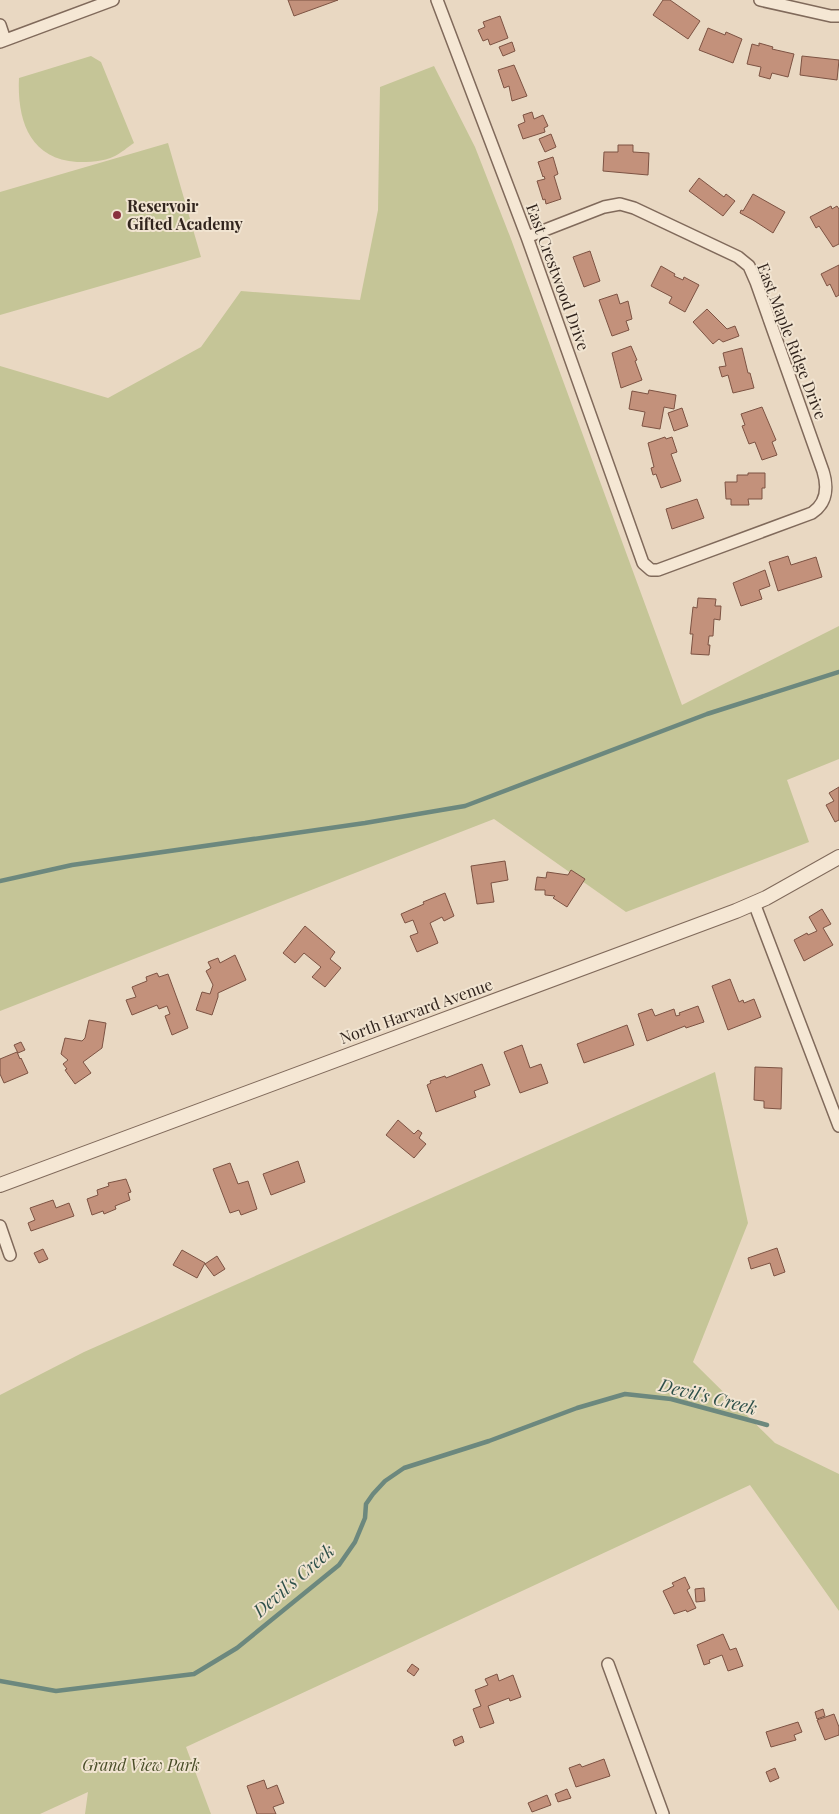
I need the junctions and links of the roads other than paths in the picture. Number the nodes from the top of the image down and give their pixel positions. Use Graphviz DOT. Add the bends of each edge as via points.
graph roads {
  1 [pos="113,0"];
  2 [pos="437,0"];
  3 [pos="760,0"];
  4 [pos="839,16"];
  5 [pos="0,25"];
  6 [pos="3,41"];
  7 [pos="527,237"];
  8 [pos="646,566"];
  9 [pos="839,857"];
  10 [pos="754,904"];
  11 [pos="839,1126"];
  12 [pos="0,1184"];
  13 [pos="0,1226"];
  14 [pos="10,1254"];
  15 [pos="608,1664"];
  16 [pos="663,1814"];
  1 -- 6 [label="street"];
  2 -- 7 [label="street, East Crestwood Drive"];
  3 -- 4 [label="street"];
  5 -- 6 [label="street"];
  7 -- 8 [label="street, East Crestwood Drive" via="640,557"];
  7 -- 8 [label="street, East Maple Ridge Drive" via="604,207 616,204 629,206 738,256 751,270 756,282 823,471 824,499 812,513 658,570"];
  9 -- 10 [label="street, North Harvard Avenue"];
  10 -- 11 [label="street"];
  10 -- 12 [label="street, North Harvard Avenue"];
  13 -- 14 [label="street"];
  15 -- 16 [label="street"];
}
